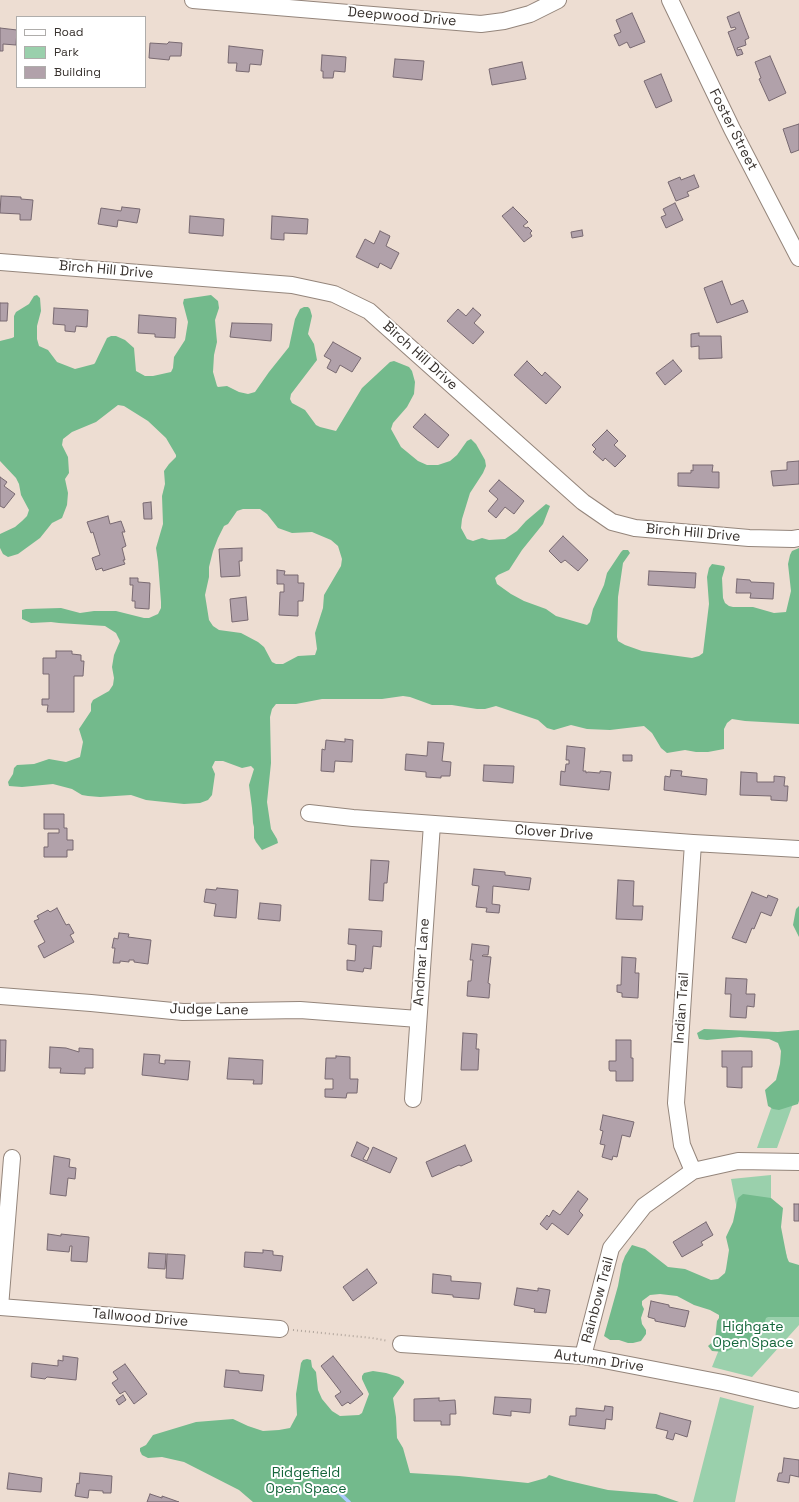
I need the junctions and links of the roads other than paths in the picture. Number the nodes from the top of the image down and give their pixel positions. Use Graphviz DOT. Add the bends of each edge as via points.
graph roads {
  1 [pos="193,0"];
  2 [pos="558,0"];
  3 [pos="670,0"];
  4 [pos="799,258"];
  5 [pos="0,262"];
  6 [pos="799,538"];
  7 [pos="309,813"];
  8 [pos="432,824"];
  9 [pos="693,843"];
  10 [pos="799,849"];
  11 [pos="0,996"];
  12 [pos="418,1020"];
  13 [pos="412,1099"];
  14 [pos="12,1158"];
  15 [pos="799,1162"];
  16 [pos="693,1171"];
  17 [pos="0,1307"];
  18 [pos="280,1329"];
  19 [pos="401,1344"];
  20 [pos="583,1356"];
  21 [pos="794,1400"];
  1 -- 2 [label="street, Deepwood Drive" via="481,24 530,14"];
  3 -- 4 [label="street, Foster Street" via="732,129"];
  5 -- 6 [label="street, Birch Hill Drive" via="292,285 334,294 369,311 583,502 612,522 643,529 749,538"];
  7 -- 8 [label="street, Clover Drive"];
  8 -- 9 [label="street, Clover Drive"];
  8 -- 12 [label="street, Andmar Lane"];
  9 -- 10 [label="street, Clover Drive"];
  9 -- 16 [label="street, Indian Trail" via="676,1103 682,1146"];
  11 -- 12 [label="street, Judge Lane" via="183,1012 300,1010"];
  12 -- 13 [label="street, Andmar Lane"];
  14 -- 17 [label="street"];
  15 -- 16 [label="street, Rainbow Trail" via="738,1161"];
  16 -- 20 [label="street, Rainbow Trail" via="644,1206 611,1248"];
  17 -- 18 [label="street, Tallwood Drive"];
  19 -- 20 [label="street, Autumn Drive"];
  20 -- 21 [label="street, Autumn Drive" via="723,1383"];
}
